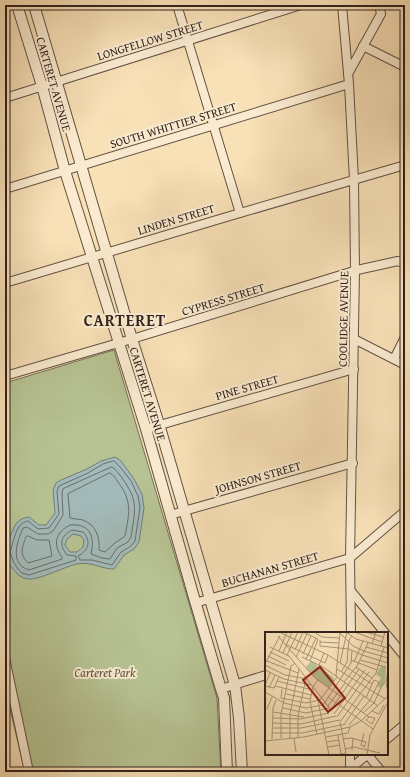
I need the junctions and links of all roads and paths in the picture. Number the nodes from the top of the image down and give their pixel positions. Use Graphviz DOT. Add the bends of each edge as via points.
graph roads {
  1 [pos="17,5"];
  2 [pos="34,5"];
  3 [pos="177,5"];
  4 [pos="302,5"];
  5 [pos="342,5"];
  6 [pos="379,5"];
  7 [pos="386,5"];
  8 [pos="381,14"];
  9 [pos="188,41"];
  10 [pos="363,46"];
  11 [pos="405,66"];
  12 [pos="348,74"];
  13 [pos="56,82"];
  14 [pos="349,84"];
  15 [pos="42,86"];
  16 [pos="5,98"];
  17 [pos="213,124"];
  18 [pos="405,165"];
  19 [pos="81,166"];
  20 [pos="65,171"];
  21 [pos="354,180"];
  22 [pos="5,189"];
  23 [pos="240,213"];
  24 [pos="107,252"];
  25 [pos="92,257"];
  26 [pos="405,264"];
  27 [pos="355,271"];
  28 [pos="5,283"];
  29 [pos="405,337"];
  30 [pos="132,339"];
  31 [pos="354,339"];
  32 [pos="119,343"];
  33 [pos="394,360"];
  34 [pos="405,365"];
  35 [pos="354,369"];
  36 [pos="5,376"];
  37 [pos="159,424"];
  38 [pos="146,428"];
  39 [pos="352,463"];
  40 [pos="185,511"];
  41 [pos="404,514"];
  42 [pos="170,515"];
  43 [pos="350,558"];
  44 [pos="351,591"];
  45 [pos="210,599"];
  46 [pos="195,603"];
  47 [pos="351,632"];
  48 [pos="384,632"];
  49 [pos="388,636"];
  50 [pos="405,657"];
  51 [pos="5,658"];
  52 [pos="265,675"];
  53 [pos="235,685"];
  54 [pos="222,689"];
  55 [pos="405,724"];
  56 [pos="388,737"];
  57 [pos="350,755"];
  58 [pos="367,755"];
  59 [pos="369,755"];
  60 [pos="350,770"];
  61 [pos="29,772"];
  62 [pos="226,772"];
  63 [pos="242,772"];
  64 [pos="382,772"];
  1 -- 15 [label="street, CARTERET AVENUE"];
  2 -- 13 [label="street, CARTERET AVENUE"];
  3 -- 9 [label="street"];
  4 -- 9 [label="street, LONGFELLOW STREET"];
  5 -- 12 [label="street, COOLIDGE AVENUE"];
  6 -- 8 [label="street"];
  7 -- 8 [label="street"];
  8 -- 10 [label="street"];
  9 -- 13 [label="street, LONGFELLOW STREET"];
  9 -- 17 [label="street"];
  10 -- 11 [label="street"];
  10 -- 12 [label="street"];
  12 -- 14 [label="street, COOLIDGE AVENUE"];
  13 -- 15 [label="street, LONGFELLOW STREET"];
  13 -- 19 [label="street, CARTERET AVENUE"];
  14 -- 17 [label="street, SOUTH WHITTIER STREET"];
  14 -- 21 [label="street, COOLIDGE AVENUE"];
  15 -- 16 [label="street, LONGFELLOW STREET"];
  15 -- 20 [label="street, CARTERET AVENUE"];
  17 -- 19 [label="street, SOUTH WHITTIER STREET"];
  17 -- 23 [label="street"];
  18 -- 21 [label="street, LINDEN STREET"];
  19 -- 20 [label="street, SOUTH WHITTIER STREET"];
  19 -- 24 [label="street, CARTERET AVENUE"];
  20 -- 22 [label="street, SOUTH WHITTIER STREET"];
  20 -- 25 [label="street, CARTERET AVENUE"];
  21 -- 23 [label="street, LINDEN STREET"];
  21 -- 27 [label="street, COOLIDGE AVENUE"];
  23 -- 24 [label="street, LINDEN STREET"];
  24 -- 25 [label="street, LINDEN STREET"];
  24 -- 30 [label="street, CARTERET AVENUE"];
  25 -- 28 [label="street, LINDEN STREET"];
  25 -- 32 [label="street, CARTERET AVENUE"];
  26 -- 27 [label="street, CYPRESS STREET" via="398,261"];
  27 -- 30 [label="street, CYPRESS STREET"];
  27 -- 31 [label="street, COOLIDGE AVENUE"];
  29 -- 33 [label="street"];
  30 -- 32 [label="street, CYPRESS STREET"];
  30 -- 37 [label="street, CARTERET AVENUE"];
  31 -- 33 [label="street"];
  31 -- 35 [label="street, COOLIDGE AVENUE"];
  32 -- 36 [label="street, CYPRESS STREET"];
  32 -- 38 [label="street, CARTERET AVENUE"];
  33 -- 34 [label="street"];
  35 -- 37 [label="street, PINE STREET"];
  35 -- 39 [label="street, COOLIDGE AVENUE"];
  37 -- 38 [label="street, PINE STREET"];
  37 -- 40 [label="street, CARTERET AVENUE"];
  38 -- 42 [label="street, CARTERET AVENUE"];
  39 -- 40 [label="street, JOHNSON STREET"];
  39 -- 43 [label="street, COOLIDGE AVENUE"];
  40 -- 42 [label="street, JOHNSON STREET"];
  40 -- 45 [label="street, CARTERET AVENUE"];
  41 -- 43 [label="street"];
  42 -- 46 [label="street, CARTERET AVENUE"];
  43 -- 44 [label="street, COOLIDGE AVENUE"];
  43 -- 45 [label="street, BUCHANAN STREET"];
  44 -- 47 [label="street, COOLIDGE AVENUE"];
  44 -- 48 [label="street"];
  45 -- 46 [label="street, BUCHANAN STREET"];
  45 -- 53 [label="street, CARTERET AVENUE"];
  46 -- 54 [label="street, CARTERET AVENUE"];
  49 -- 50 [label="street"];
  51 -- 61 [label="street"];
  52 -- 53 [label="street"];
  53 -- 54 [label="street"];
  53 -- 63 [label="street, CARTERET AVENUE"];
  54 -- 62 [label="street, CARTERET AVENUE"];
  55 -- 56 [label="street"];
  57 -- 60 [label="street"];
  58 -- 60 [label="street"];
  59 -- 64 [label="street"];
}
